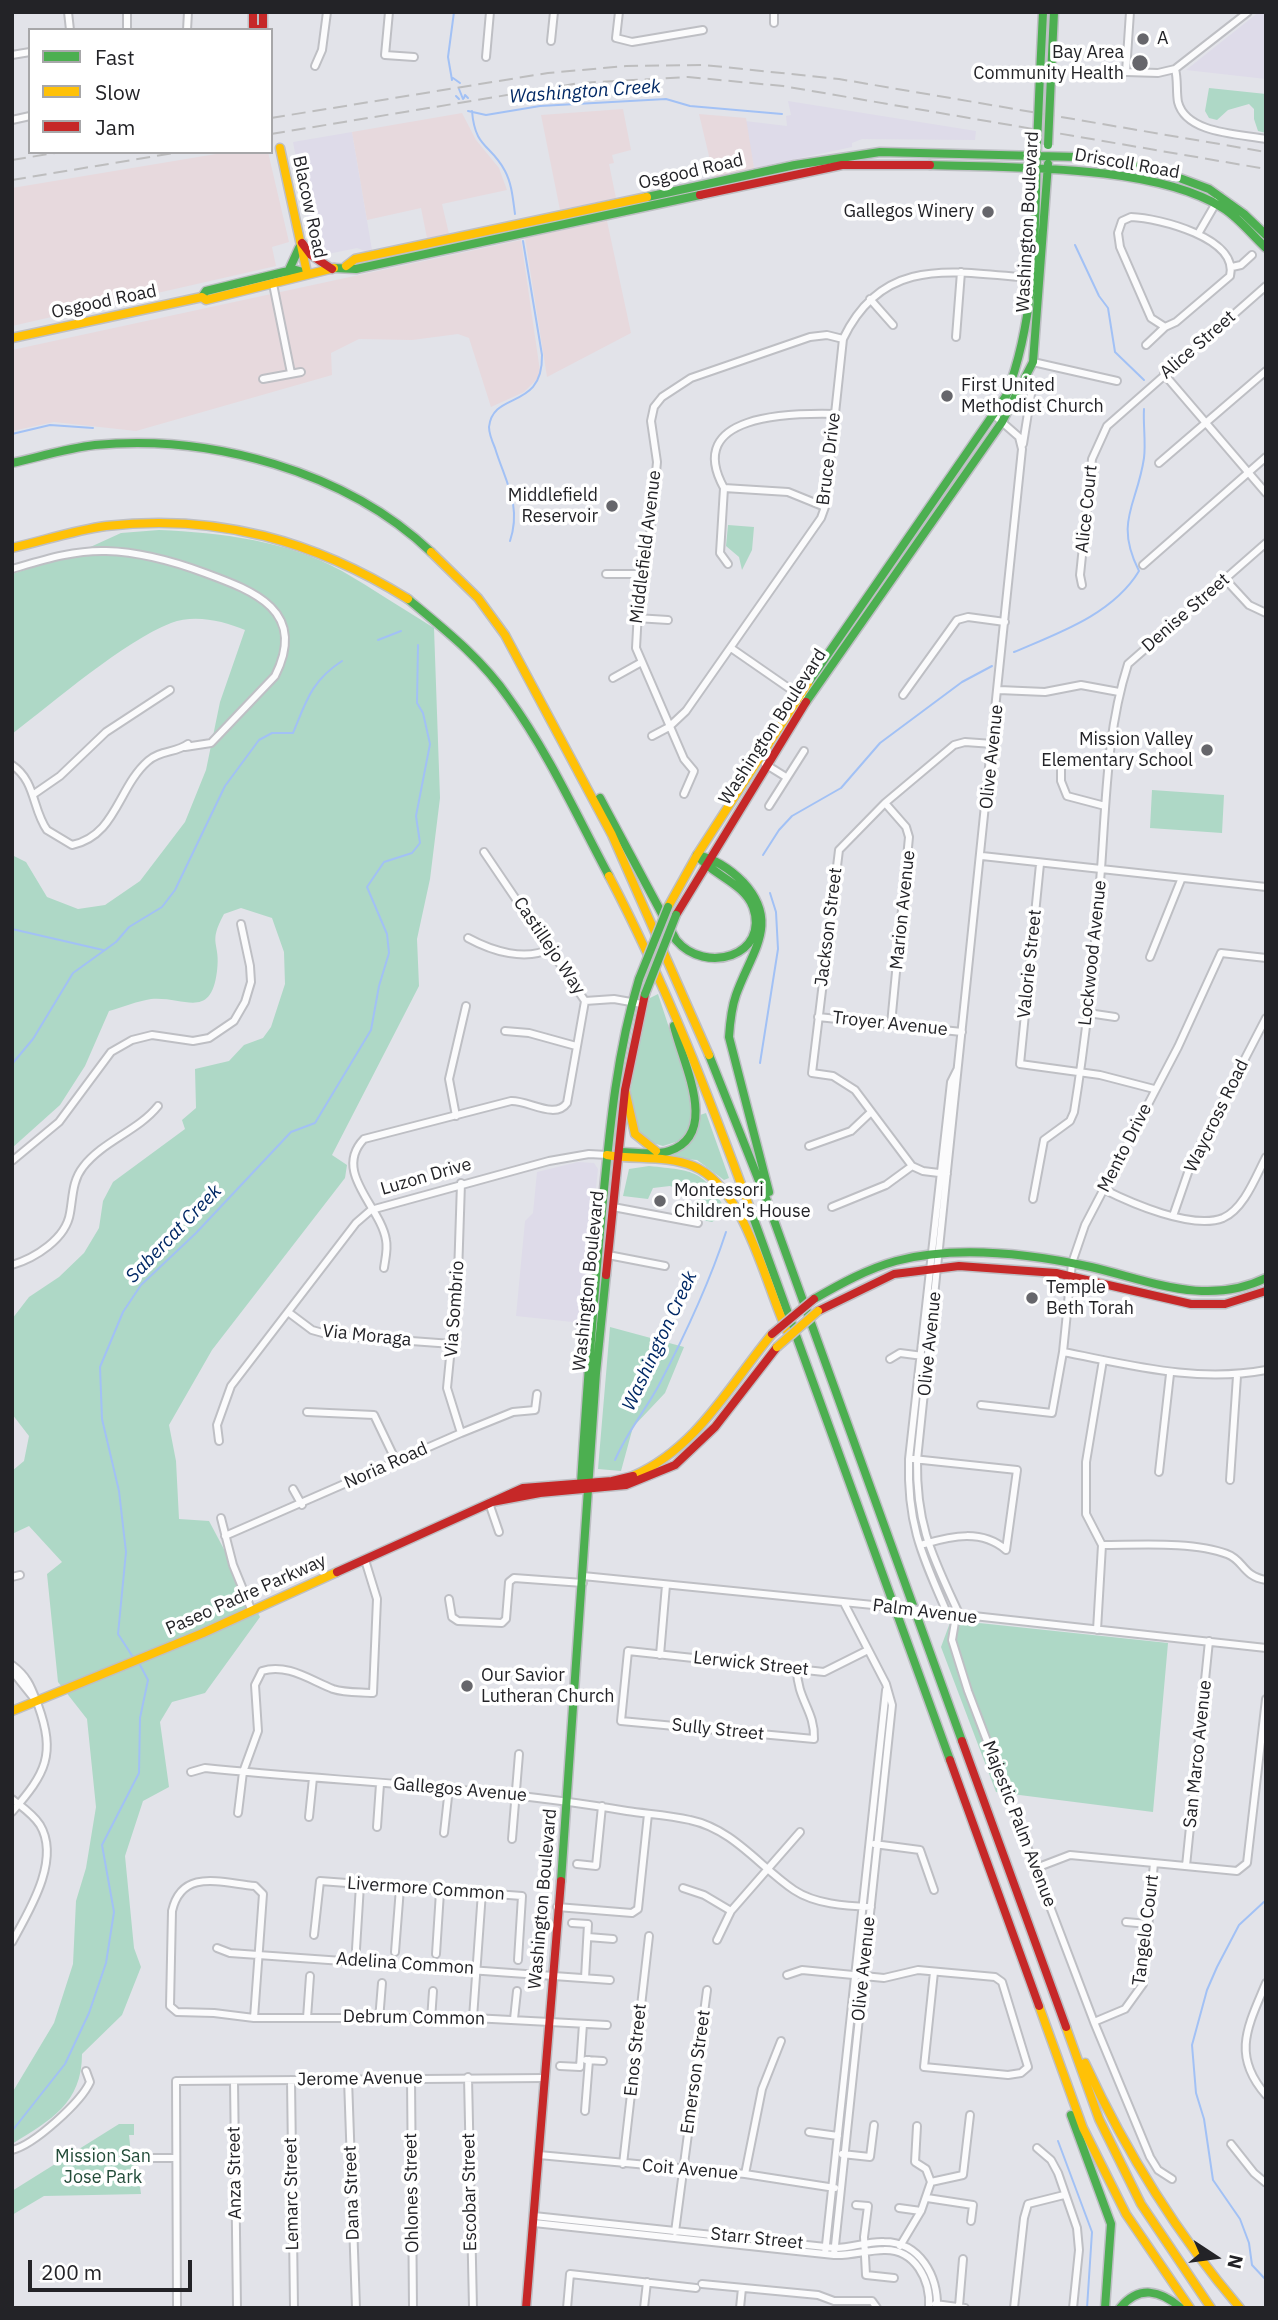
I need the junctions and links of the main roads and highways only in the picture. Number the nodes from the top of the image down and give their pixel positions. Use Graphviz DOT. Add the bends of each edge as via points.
graph roads {
  1 [pos="1043,12"];
  2 [pos="1054,12"];
  3 [pos="280,148"];
  4 [pos="1037,155"];
  5 [pos="1048,156"];
  6 [pos="1036,168"];
  7 [pos="1047,169"];
  8 [pos="1217,200"];
  9 [pos="563,220"];
  10 [pos="521,230"];
  11 [pos="1266,235"];
  12 [pos="300,241"];
  13 [pos="439,243"];
  14 [pos="1266,248"];
  15 [pos="413,257"];
  16 [pos="346,266"];
  17 [pos="332,269"];
  18 [pos="288,272"];
  19 [pos="307,273"];
  20 [pos="202,297"];
  21 [pos="12,338"];
  22 [pos="998,419"];
  23 [pos="12,463"];
  24 [pos="12,548"];
  25 [pos="803,698"];
  26 [pos="561,737"];
  27 [pos="696,855"];
  28 [pos="708,857"];
  29 [pos="703,866"];
  30 [pos="672,1006"];
  31 [pos="625,1090"];
  32 [pos="666,1152"];
  33 [pos="607,1155"];
  34 [pos="618,1155"];
  35 [pos="767,1201"];
  36 [pos="1266,1278"];
  37 [pos="1266,1291"];
  38 [pos="801,1349"];
  39 [pos="585,1481"];
  40 [pos="586,1492"];
  41 [pos="489,1503"];
  42 [pos="12,1711"];
  43 [pos="1049,1982"];
  44 [pos="1053,2049"];
  45 [pos="526,2308"];
  46 [pos="1105,2308"];
  47 [pos="1120,2308"];
  48 [pos="1181,2308"];
  49 [pos="1189,2308"];
  50 [pos="1211,2308"];
  51 [pos="1240,2308"];
  1 -- 4 [label="main road, Washington Boulevard, bridge"];
  2 -- 5 [label="main road, Washington Boulevard, bridge"];
  3 -- 12 [label="main road, Blacow Road"];
  4 -- 5 [label="main road, Osgood Road"];
  4 -- 6 [label="main road, Washington Boulevard"];
  4 -- 9 [label="main road, Osgood Road" via="880,152 795,165"];
  5 -- 7 [label="main road, Washington Boulevard"];
  5 -- 8 [label="main road, Driscoll Road" via="1158,170 1191,180"];
  6 -- 7 [label="main road, Osgood Road"];
  6 -- 9 [label="main road, Osgood Road" via="842,165"];
  6 -- 22 [label="main road, Washington Boulevard" via="1027,321 1020,361"];
  7 -- 8 [label="main road, Driscoll Road" via="1089,171 1167,185"];
  7 -- 22 [label="main road, Washington Boulevard" via="1033,362 1025,382"];
  8 -- 11 [label="main road, Driscoll Road"];
  8 -- 14 [label="main road, Driscoll Road"];
  9 -- 10 [label="main road, Osgood Road"];
  10 -- 13 [label="main road, Osgood Road"];
  10 -- 15 [label="main road, Osgood Road"];
  12 -- 17 [label="main road"];
  12 -- 18 [label="main road"];
  12 -- 19 [label="main road, Blacow Road"];
  13 -- 15 [label="main road"];
  13 -- 16 [label="main road, Osgood Road" via="355,259"];
  15 -- 16 [label="main road, Osgood Road" via="356,269"];
  16 -- 17 [label="main road, Osgood Road"];
  17 -- 19 [label="main road, Osgood Road"];
  18 -- 19 [label="main road, Osgood Road"];
  18 -- 20 [label="main road, Osgood Road" via="206,290"];
  19 -- 20 [label="main road, Osgood Road" via="298,279 206,300"];
  20 -- 21 [label="main road, Osgood Road"];
  22 -- 25 [label="main road, Washington Boulevard"];
  23 -- 26 [label="main road" via="93,445 182,443 223,449 327,484 391,521 478,598 505,635"];
  24 -- 30 [label="main road" via="114,525 221,526 275,537 327,555 407,599 462,644 528,725 635,926"];
  25 -- 27 [label="main road, Washington Boulevard"];
  25 -- 28 [label="main road, Washington Boulevard"];
  26 -- 29 [label="main road" via="608,811 674,937 698,957 723,960 738,953 749,940 753,910 742,890"];
  26 -- 35 [label="main road" via="675,970"];
  27 -- 28 [label="main road"];
  27 -- 29 [label="main road"];
  27 -- 33 [label="main road, Washington Boulevard, bridge" via="668,907 632,1001 618,1058"];
  28 -- 29 [label="main road, Washington Boulevard"];
  28 -- 35 [label="main road" via="747,884 763,911 760,942 738,988 728,1024 769,1190"];
  29 -- 31 [label="main road, Washington Boulevard, bridge" via="676,915 645,994"];
  30 -- 32 [label="main road" via="697,1117 691,1136"];
  30 -- 38 [label="main road"];
  31 -- 32 [label="main road" via="633,1133 649,1148"];
  31 -- 34 [label="main road, Washington Boulevard"];
  32 -- 34 [label="main road"];
  33 -- 34 [label="main road"];
  33 -- 39 [label="main road, Washington Boulevard" via="591,1320"];
  34 -- 38 [label="main road" via="692,1166 713,1178 738,1216 786,1329"];
  34 -- 39 [label="main road, Washington Boulevard"];
  35 -- 43 [label="main road"];
  36 -- 39 [label="main road, Paseo Padre Parkway, bridge" via="1228,1292 1195,1293 1072,1263 936,1255 885,1265 849,1278 814,1299 772,1334 670,1456 630,1477"];
  37 -- 40 [label="main road, Paseo Padre Parkway, bridge" via="1225,1304 1195,1305 1031,1269 934,1268 897,1273 818,1311 777,1348 707,1436 677,1465 630,1486"];
  38 -- 44 [label="main road"];
  39 -- 40 [label="main road, Washington Boulevard"];
  39 -- 41 [label="main road, Paseo Padre Parkway" via="525,1486"];
  40 -- 41 [label="main road, Paseo Padre Parkway" via="540,1493"];
  40 -- 45 [label="main road, Washington Boulevard" via="567,1801"];
  41 -- 42 [label="main road, Paseo Padre Parkway" via="204,1633"];
  43 -- 50 [label="main road" via="1119,2162 1147,2215"];
  43 -- 51 [label="main road" via="1139,2174 1186,2245"];
  44 -- 46 [label="main road" via="1111,2224"];
  44 -- 49 [label="main road" via="1109,2182"];
  47 -- 48 [label="main road" via="1132,2295 1146,2291 1166,2295"];
}
